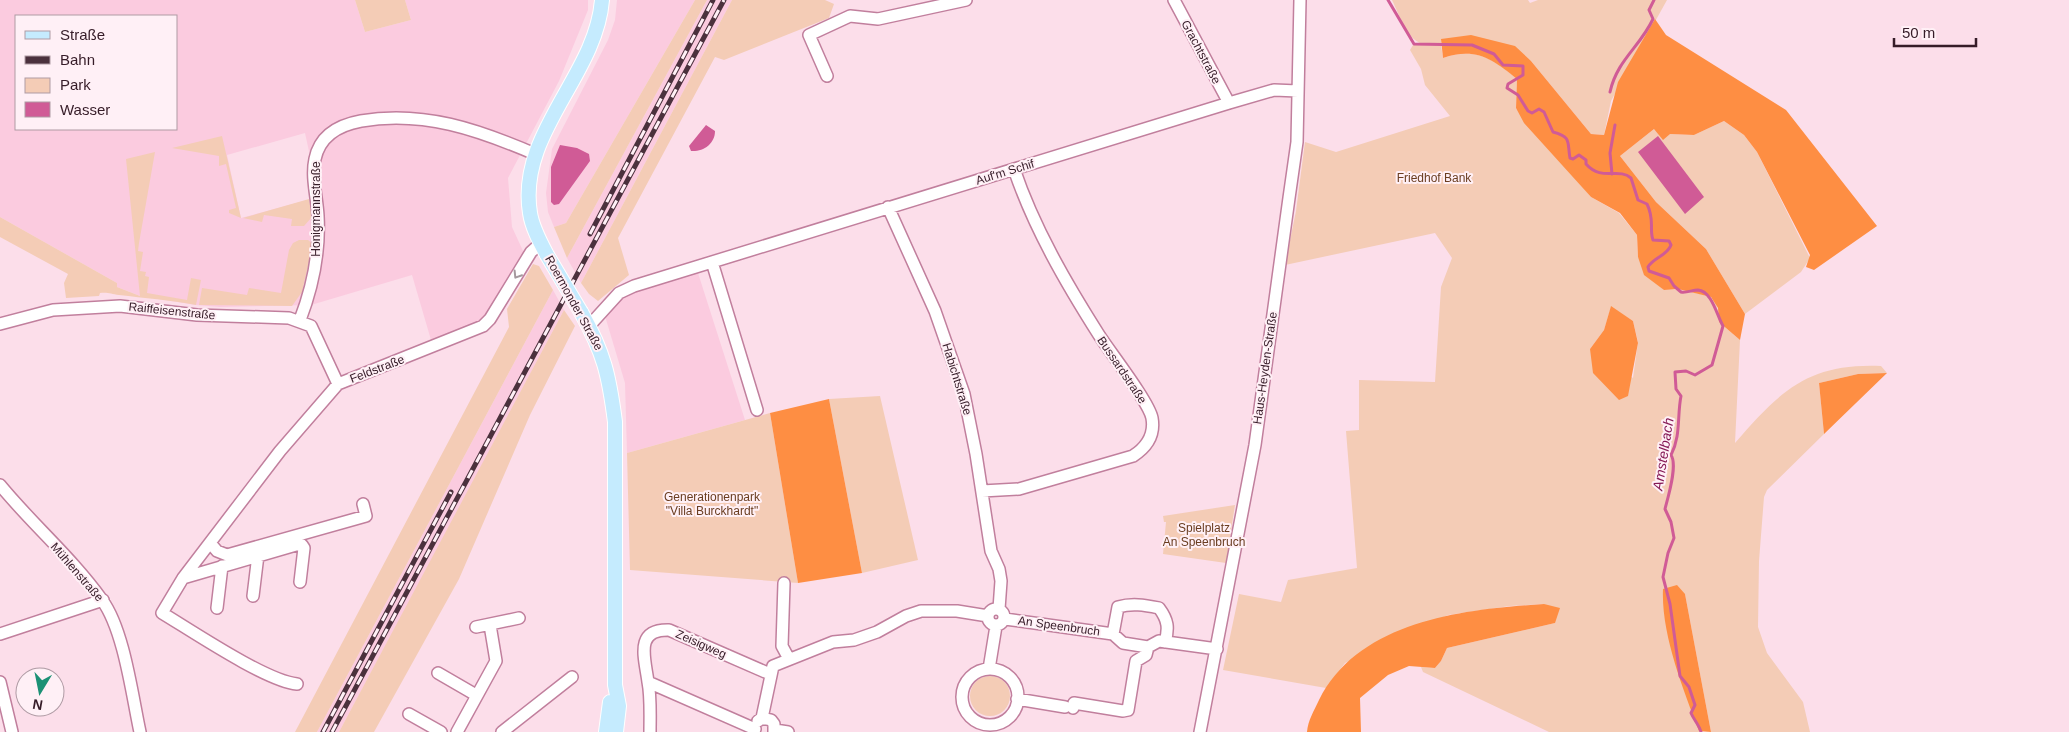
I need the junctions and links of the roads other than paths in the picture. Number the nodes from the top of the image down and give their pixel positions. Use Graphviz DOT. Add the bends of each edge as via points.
graph roads {
  1 [pos="602,0"];
  2 [pos="966,0"];
  3 [pos="1174,0"];
  4 [pos="1300,0"];
  5 [pos="827,76"];
  6 [pos="1298,91"];
  7 [pos="1229,103"];
  8 [pos="535,154"];
  9 [pos="1014,169"];
  10 [pos="888,207"];
  11 [pos="544,249"];
  12 [pos="712,262"];
  13 [pos="300,320"];
  14 [pos="0,324"];
  15 [pos="589,326"];
  16 [pos="338,384"];
  17 [pos="757,410"];
  18 [pos="0,485"];
  19 [pos="982,491"];
  20 [pos="363,504"];
  21 [pos="211,544"];
  22 [pos="258,555"];
  23 [pos="222,566"];
  24 [pos="183,578"];
  25 [pos="300,582"];
  26 [pos="784,583"];
  27 [pos="253,596"];
  28 [pos="103,600"];
  29 [pos="217,608"];
  30 [pos="519,618"];
  31 [pos="1000,618"];
  32 [pos="490,625"];
  33 [pos="476,627"];
  34 [pos="0,634"];
  35 [pos="1112,634"];
  36 [pos="1165,642"];
  37 [pos="1148,647"];
  38 [pos="1217,649"];
  39 [pos="789,659"];
  40 [pos="989,669"];
  41 [pos="438,673"];
  42 [pos="770,674"];
  43 [pos="572,677"];
  44 [pos="0,682"];
  45 [pos="648,682"];
  46 [pos="297,684"];
  47 [pos="616,685"];
  48 [pos="476,695"];
  49 [pos="1017,699"];
  50 [pos="409,714"];
  51 [pos="762,718"];
  52 [pos="982,728"];
  53 [pos="755,730"];
  54 [pos="774,731"];
  55 [pos="12,732"];
  56 [pos="140,732"];
  57 [pos="441,732"];
  58 [pos="457,732"];
  59 [pos="502,732"];
  60 [pos="606,732"];
  61 [pos="616,732"];
  62 [pos="650,732"];
  63 [pos="788,732"];
  64 [pos="1200,732"];
  1 -- 8 [label="main road, Roermonder Straße" via="598,27 589,50"];
  2 -- 5 [label="street" via="878,19 850,16 809,35"];
  3 -- 7 [label="street, Grachtstraße"];
  4 -- 6 [label="street, Haus-Heyden-Straße"];
  6 -- 7 [label="street, Auf'm Schif" via="1274,90"];
  6 -- 38 [label="street, Haus-Heyden-Straße" via="1297,142 1255,444"];
  7 -- 9 [label="street, Auf'm Schif"];
  8 -- 11 [label="main road, Roermonder Straße" via="528,195 530,214"];
  8 -- 13 [label="street, Honigmannstraße" via="466,128 411,117 376,119 337,128 325,137 314,161 317,259"];
  9 -- 10 [label="street, Auf'm Schif"];
  9 -- 19 [label="street, Bussardstraße" via="1056,263 1100,337 1150,410 1152,427 1149,441 1133,456 1019,489"];
  10 -- 12 [label="street, Auf'm Schif"];
  10 -- 19 [label="street, Habichtstraße" via="935,311 954,365"];
  11 -- 15 [label="main road, Roermonder Straße, bridge"];
  11 -- 16 [label="street, Feldstraße, one-way" via="531,252 483,326"];
  12 -- 15 [label="street, Auf'm Schif" via="619,294"];
  12 -- 17 [label="street"];
  13 -- 14 [label="street, Raiffeisenstraße" via="196,315 120,306 53,310"];
  13 -- 16 [label="street" via="311,326 316,334"];
  15 -- 47 [label="main road, Roermonder Straße" via="610,379 615,422"];
  16 -- 21 [label="street, Feldstraße" via="280,451"];
  18 -- 28 [label="street, Mühlenstraße"];
  19 -- 31 [label="street, Habichtstraße" via="990,550 1001,582"];
  20 -- 21 [label="street" via="366,516 227,555"];
  21 -- 24 [label="street, Feldstraße"];
  22 -- 23 [label="street"];
  22 -- 25 [label="street" via="302,545"];
  22 -- 27 [label="street"];
  23 -- 24 [label="street"];
  23 -- 29 [label="street"];
  24 -- 46 [label="street, Feldstraße" via="162,613 245,662 286,683"];
  26 -- 39 [label="street" via="782,646"];
  28 -- 34 [label="street"];
  28 -- 56 [label="street, Mühlenstraße" via="114,623 127,667"];
  30 -- 32 [label="street"];
  31 -- 35 [label="street, An Speenbruch"];
  31 -- 39 [label="street" via="991,624 988,616 957,611 921,611 877,632 854,640 833,642"];
  31 -- 40 [label="street, Habichtstraße"];
  32 -- 33 [label="street"];
  32 -- 48 [label="street" via="496,661"];
  35 -- 36 [label="street, An Speenbruch" via="1118,607 1143,605 1159,608 1165,616 1168,625"];
  35 -- 37 [label="street, An Speenbruch" via="1123,643"];
  36 -- 37 [label="street, An Speenbruch" via="1159,641"];
  36 -- 38 [label="street, An Speenbruch"];
  37 -- 49 [label="street" via="1146,655 1136,661 1128,710 1074,703 1069,708"];
  38 -- 64 [label="street, Haus-Heyden-Straße"];
  39 -- 42 [label="street" via="773,666"];
  40 -- 49 [label="street" via="1009,677 1016,687"];
  40 -- 52 [label="street" via="980,669 968,679 963,692 966,712"];
  41 -- 48 [label="street"];
  42 -- 45 [label="street, Zeisigweg" via="669,630 657,630 645,642 643,657"];
  42 -- 51 [label="street"];
  43 -- 59 [label="street"];
  44 -- 55 [label="street"];
  45 -- 53 [label="street"];
  45 -- 62 [label="street, Zeisigweg"];
  47 -- 60 [label="main road, Roermonder Straße"];
  47 -- 61 [label="main road, Roermonder Straße" via="619,706"];
  48 -- 58 [label="street"];
  49 -- 52 [label="street" via="1015,711 1007,718"];
  50 -- 57 [label="street"];
  51 -- 53 [label="street"];
  51 -- 54 [label="street" via="771,720"];
  54 -- 63 [label="street"];
}
